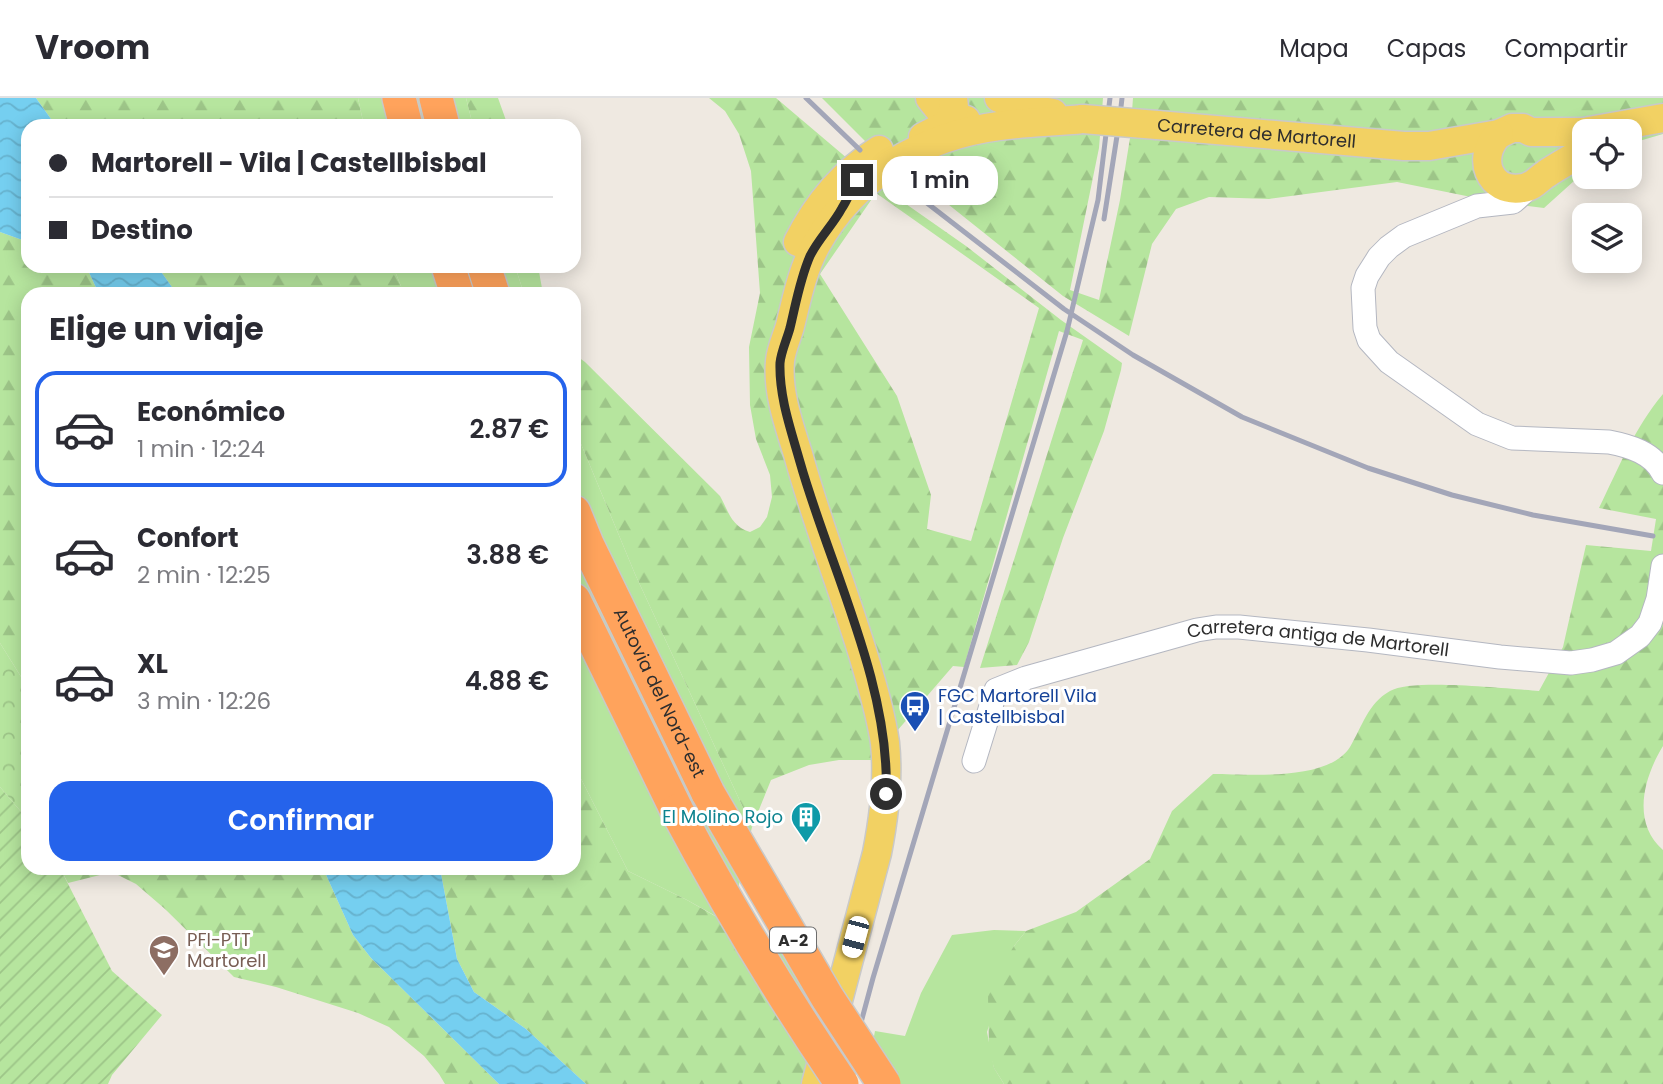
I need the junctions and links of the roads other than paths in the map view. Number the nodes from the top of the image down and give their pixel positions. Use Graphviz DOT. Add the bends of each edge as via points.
graph roads {
  1 [pos="399,98"];
  2 [pos="436,98"];
  3 [pos="922,98"];
  4 [pos="930,98"];
  5 [pos="952,108"];
  6 [pos="1007,110"];
  7 [pos="1663,118"];
  8 [pos="404,119"];
  9 [pos="441,119"];
  10 [pos="1642,124"];
  11 [pos="1572,131"];
  12 [pos="909,132"];
  13 [pos="1531,132"];
  14 [pos="1499,134"];
  15 [pos="1429,146"];
  16 [pos="1572,159"];
  17 [pos="1489,171"];
  18 [pos="1538,180"];
  19 [pos="842,208"];
  20 [pos="1473,208"];
  21 [pos="780,361"];
  22 [pos="1663,473"];
  23 [pos="581,529"];
  24 [pos="1663,566"];
  25 [pos="581,614"];
  26 [pos="974,761"];
  27 [pos="816,1084"];
  28 [pos="842,1084"];
  29 [pos="884,1084"];
  1 -- 8 [label="highway"];
  2 -- 9 [label="highway"];
  3 -- 12 [label="main road"];
  4 -- 5 [label="main road" via="942,113"];
  5 -- 6 [label="main road"];
  5 -- 12 [label="main road"];
  5 -- 19 [label="main road" via="948,124 882,159 857,180"];
  6 -- 15 [label="main road, Carretera de Martorell, bridge"];
  6 -- 19 [label="main road" via="905,155 869,180"];
  7 -- 10 [label="main road"];
  11 -- 13 [label="main road"];
  12 -- 21 [label="main road" via="842,178 808,222 781,281 775,323"];
  13 -- 14 [label="main road" via="1512,128"];
  13 -- 18 [label="main road" via="1546,149 1547,165"];
  14 -- 15 [label="main road"];
  14 -- 17 [label="main road" via="1489,145"];
  15 -- 17 [label="main road" via="1462,155"];
  16 -- 18 [label="main road"];
  17 -- 18 [label="main road" via="1505,187 1523,188"];
  17 -- 20 [label="street"];
  18 -- 20 [label="street" via="1513,202"];
  19 -- 21 [label="main road" via="821,236 802,277"];
  20 -- 22 [label="street" via="1404,236 1379,257 1363,288 1369,340 1403,374 1491,431 1512,438 1625,445 1655,461"];
  21 -- 27 [label="main road" via="789,423 870,680 887,768 877,853"];
  23 -- 29 [label="highway, Autovia del Nord-est / A-2, bridge" via="708,793 827,997"];
  24 -- 26 [label="street, Carretera antiga de Martorell" via="1650,623 1640,636 1604,657 1571,663 1239,627 1197,630 996,690"];
  25 -- 28 [label="highway, Autovia del Nord-est / A-2, bridge" via="677,811 734,914"];
}
